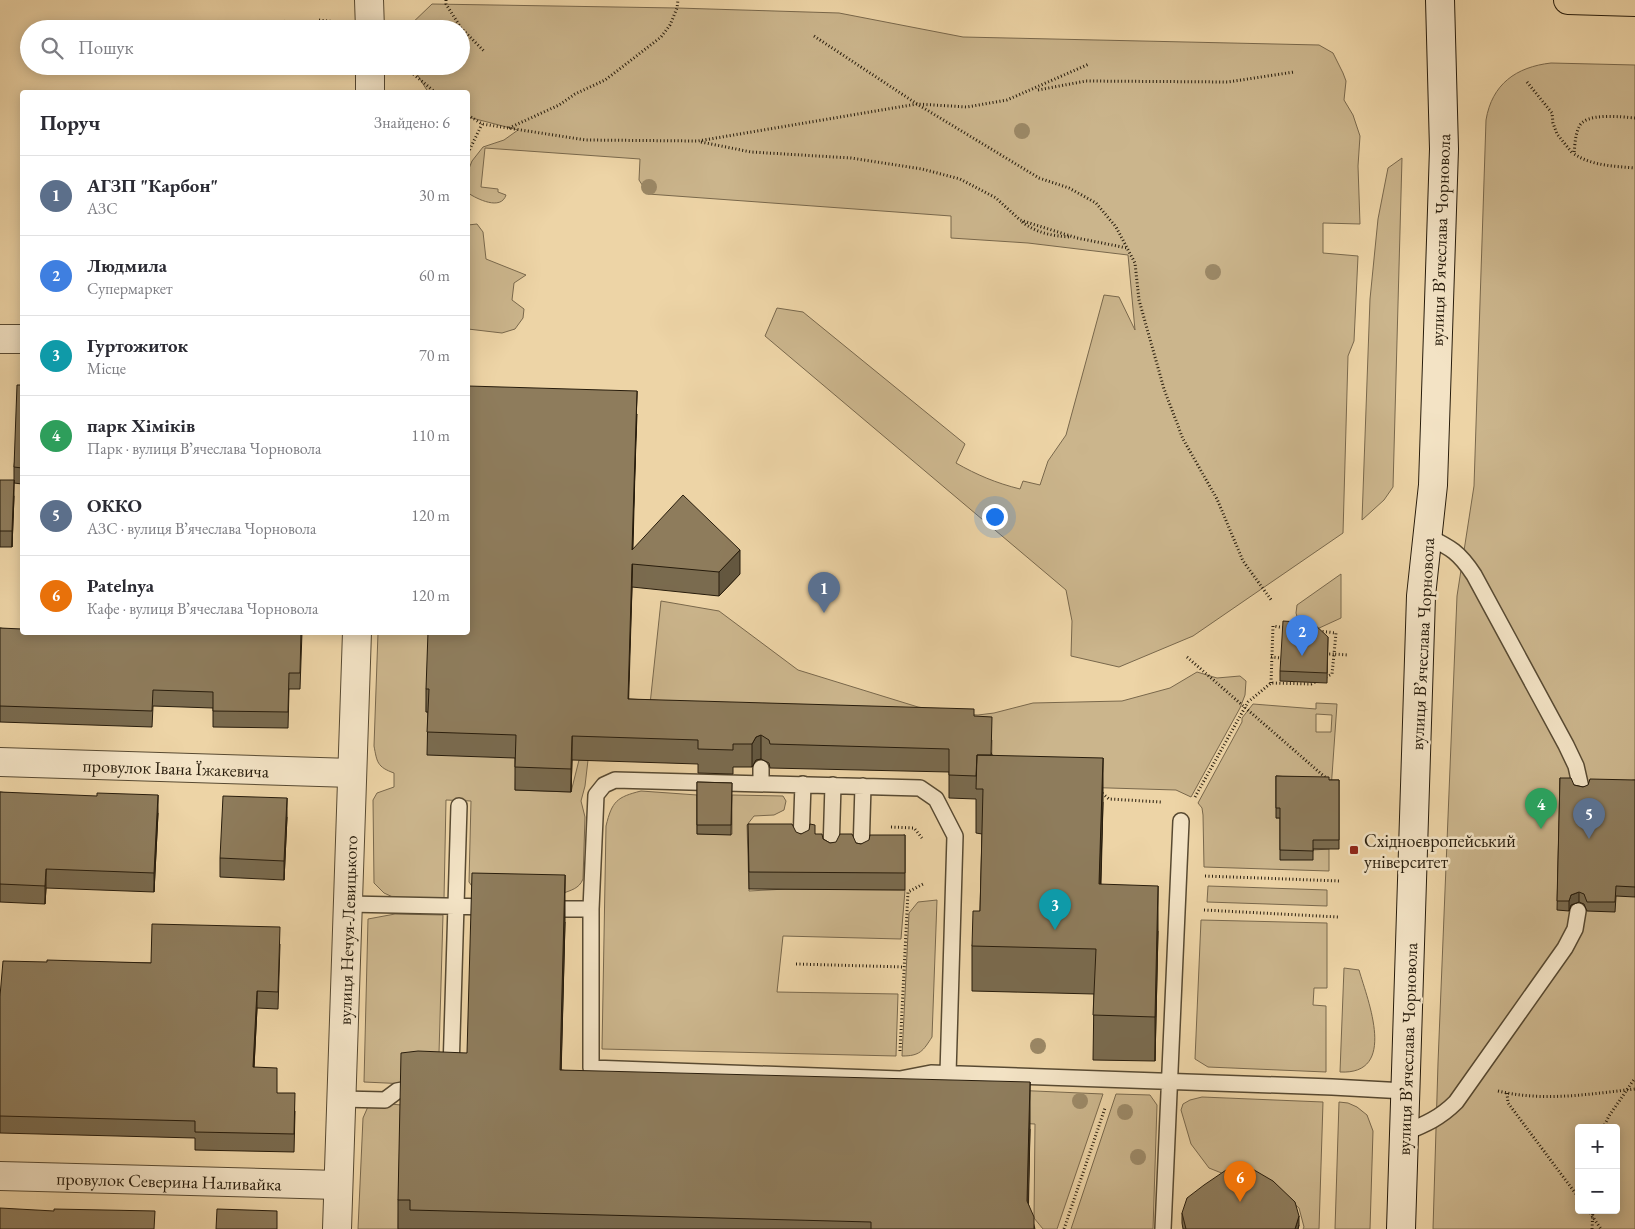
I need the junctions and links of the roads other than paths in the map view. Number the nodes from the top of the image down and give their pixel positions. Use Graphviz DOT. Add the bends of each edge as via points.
graph roads {
  1 [pos="369,0"];
  2 [pos="1440,0"];
  3 [pos="1568,0"];
  4 [pos="1635,2"];
  5 [pos="370,20"];
  6 [pos="370,75"];
  7 [pos="370,90"];
  8 [pos="0,339"];
  9 [pos="20,340"];
  10 [pos="1427,536"];
  11 [pos="357,635"];
  12 [pos="0,762"];
  13 [pos="761,768"];
  14 [pos="352,773"];
  15 [pos="761,783"];
  16 [pos="803,784"];
  17 [pos="833,785"];
  18 [pos="863,786"];
  19 [pos="1582,788"];
  20 [pos="459,806"];
  21 [pos="1184,817"];
  22 [pos="801,842"];
  23 [pos="830,851"];
  24 [pos="861,852"];
  25 [pos="348,904"];
  26 [pos="456,907"];
  27 [pos="502,908"];
  28 [pos="530,908"];
  29 [pos="591,910"];
  30 [pos="1578,911"];
  31 [pos="948,1074"];
  32 [pos="1169,1081"];
  33 [pos="1406,1091"];
  34 [pos="341,1099"];
  35 [pos="1404,1133"];
  36 [pos="0,1176"];
  37 [pos="338,1185"];
  38 [pos="337,1229"];
  39 [pos="1163,1229"];
  40 [pos="1402,1229"];
  1 -- 5 [label="street"];
  2 -- 10 [label="street, вулиця Вʼячеслава Чорновола" via="1444,149 1433,484"];
  3 -- 4 [label="main road"];
  6 -- 7 [label="street"];
  8 -- 9 [label="street"];
  10 -- 19 [label="lane" via="1454,550 1465,560 1566,745"];
  10 -- 33 [label="street, вулиця Вʼячеслава Чорновола" via="1421,596"];
  11 -- 14 [label="street, вулиця Нечуя-Левицького"];
  12 -- 14 [label="street, провулок Івана Їжакевича"];
  13 -- 15 [label="lane"];
  14 -- 25 [label="street, вулиця Нечуя-Левицького"];
  15 -- 16 [label="lane"];
  15 -- 29 [label="lane" via="615,780 604,785 596,795"];
  16 -- 17 [label="lane"];
  16 -- 22 [label="lane"];
  17 -- 18 [label="lane"];
  17 -- 23 [label="lane"];
  18 -- 24 [label="lane"];
  18 -- 31 [label="lane" via="920,788 936,799 955,836"];
  20 -- 26 [label="lane"];
  21 -- 32 [label="lane"];
  25 -- 26 [label="lane"];
  25 -- 34 [label="street, вулиця Нечуя-Левицького"];
  26 -- 27 [label="lane"];
  26 -- 34 [label="lane" via="451,1070 443,1080 429,1086 397,1091 385,1100"];
  28 -- 29 [label="lane"];
  29 -- 31 [label="lane" via="591,1068 900,1079 931,1073"];
  30 -- 35 [label="lane" via="1575,930 1565,948 1456,1102 1433,1121"];
  31 -- 32 [label="lane"];
  32 -- 33 [label="lane"];
  32 -- 39 [label="lane"];
  33 -- 35 [label="street, вулиця Вʼячеслава Чорновола"];
  34 -- 37 [label="street, вулиця Нечуя-Левицького"];
  35 -- 40 [label="street, вулиця Вʼячеслава Чорновола"];
  36 -- 37 [label="street, провулок Северина Наливайка"];
  37 -- 38 [label="street, вулиця Нечуя-Левицького"];
}
